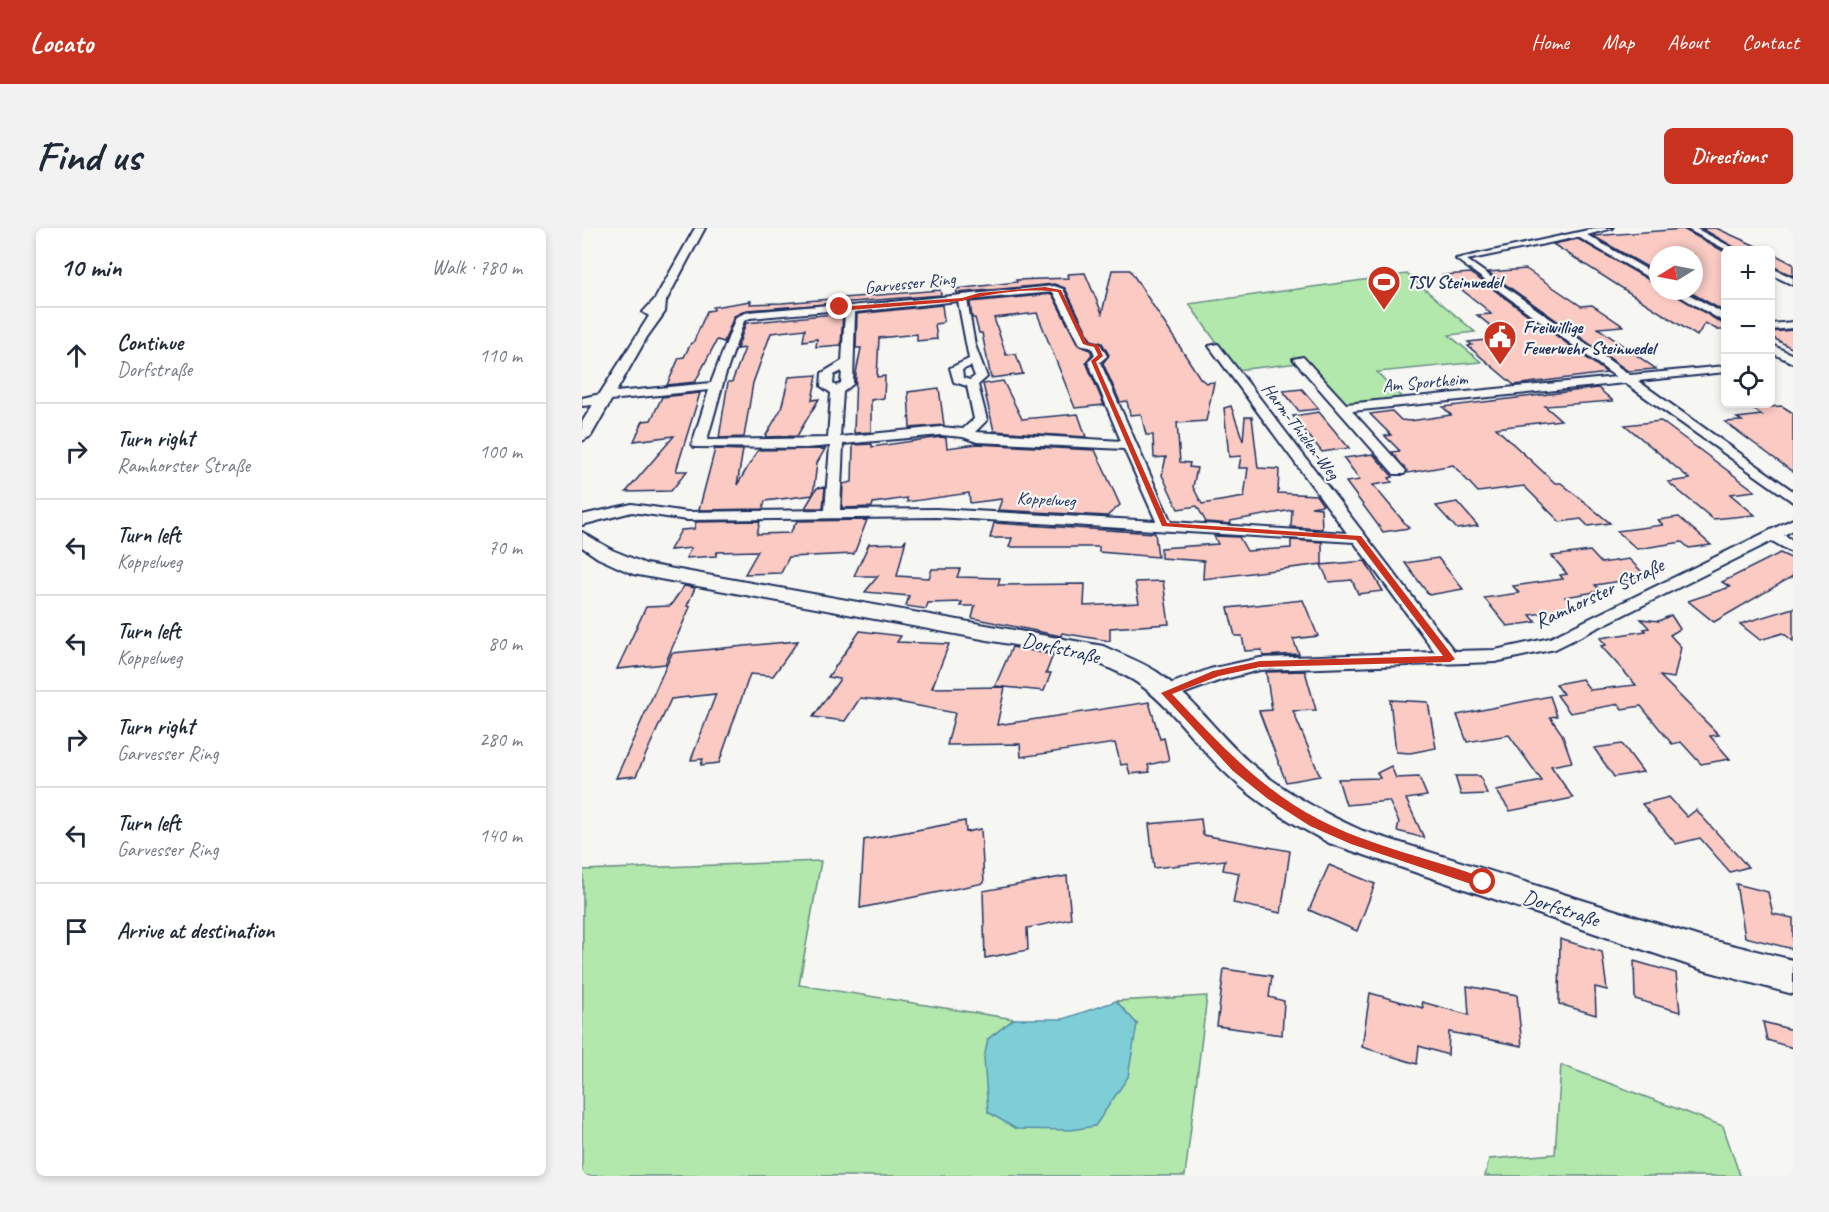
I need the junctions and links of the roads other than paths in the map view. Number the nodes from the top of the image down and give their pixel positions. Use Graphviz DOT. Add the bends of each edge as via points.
graph roads {
  1 [pos="700,228"];
  2 [pos="1609,228"];
  3 [pos="1689,228"];
  4 [pos="1579,234"];
  5 [pos="1725,246"];
  6 [pos="1775,273"];
  7 [pos="1649,275"];
  8 [pos="1793,282"];
  9 [pos="962,299"];
  10 [pos="1691,300"];
  11 [pos="850,309"];
  12 [pos="1721,318"];
  13 [pos="1793,325"];
  14 [pos="1775,327"];
  15 [pos="1214,346"];
  16 [pos="1775,350"];
  17 [pos="1299,359"];
  18 [pos="976,360"];
  19 [pos="1793,361"];
  20 [pos="848,363"];
  21 [pos="1775,363"];
  22 [pos="1721,369"];
  23 [pos="1627,379"];
  24 [pos="972,384"];
  25 [pos="717,386"];
  26 [pos="837,391"];
  27 [pos="604,399"];
  28 [pos="582,402"];
  29 [pos="1343,408"];
  30 [pos="966,433"];
  31 [pos="582,436"];
  32 [pos="834,441"];
  33 [pos="1130,445"];
  34 [pos="1399,471"];
  35 [pos="1793,498"];
  36 [pos="832,516"];
  37 [pos="582,520"];
  38 [pos="1793,524"];
  39 [pos="1165,525"];
  40 [pos="1774,535"];
  41 [pos="582,538"];
  42 [pos="1359,538"];
  43 [pos="1793,548"];
  44 [pos="1450,659"];
  45 [pos="1166,693"];
  46 [pos="1793,977"];
  1 -- 27 [label="street" via="660,301 658,312"];
  2 -- 4 [label="street"];
  3 -- 5 [label="street"];
  4 -- 7 [label="street"];
  4 -- 23 [label="street" via="1460,259"];
  6 -- 8 [label="street"];
  9 -- 11 [label="street, Garvesser Ring"];
  9 -- 18 [label="street"];
  9 -- 33 [label="street, Garvesser Ring" via="1045,289 1060,291 1085,344 1076,349 1080,358 1094,361"];
  10 -- 12 [label="street"];
  11 -- 20 [label="street"];
  11 -- 25 [label="street, Garvesser Ring" via="740,318"];
  13 -- 14 [label="street"];
  15 -- 42 [label="street, Harm-Thielen-Weg"];
  16 -- 19 [label="street"];
  17 -- 29 [label="street"];
  18 -- 24 [label="street" via="981,377"];
  18 -- 24 [label="street" via="956,368 958,380"];
  19 -- 21 [label="street"];
  20 -- 26 [label="street" via="847,384"];
  20 -- 26 [label="street" via="828,374 826,386"];
  22 -- 23 [label="street, Am Sportheim"];
  23 -- 29 [label="street, Am Sportheim"];
  23 -- 35 [label="street"];
  24 -- 30 [label="street" via="981,420"];
  25 -- 27 [label="street"];
  25 -- 32 [label="street, Garvesser Ring" via="699,444"];
  26 -- 32 [label="street"];
  27 -- 28 [label="street"];
  27 -- 31 [label="street"];
  29 -- 34 [label="street"];
  30 -- 32 [label="street, Garvesser Ring" via="941,431"];
  30 -- 33 [label="street, Garvesser Ring" via="977,438"];
  32 -- 36 [label="street" via="838,448"];
  33 -- 39 [label="street, Garvesser Ring"];
  36 -- 37 [label="street, Koppelweg" via="687,516 632,508"];
  36 -- 39 [label="street, Koppelweg" via="936,513"];
  38 -- 40 [label="street, Ramhorster Straße"];
  39 -- 42 [label="street, Koppelweg"];
  40 -- 43 [label="street"];
  40 -- 44 [label="street, Ramhorster Straße" via="1555,643 1494,656"];
  41 -- 45 [label="street, Dorfstraße" via="605,554 641,569 1095,652 1134,669"];
  42 -- 44 [label="street"];
  44 -- 45 [label="street, Ramhorster Straße" via="1260,664 1217,674"];
  45 -- 46 [label="street, Dorfstraße" via="1237,768 1271,796 1320,826 1355,841 1703,954"];
}
